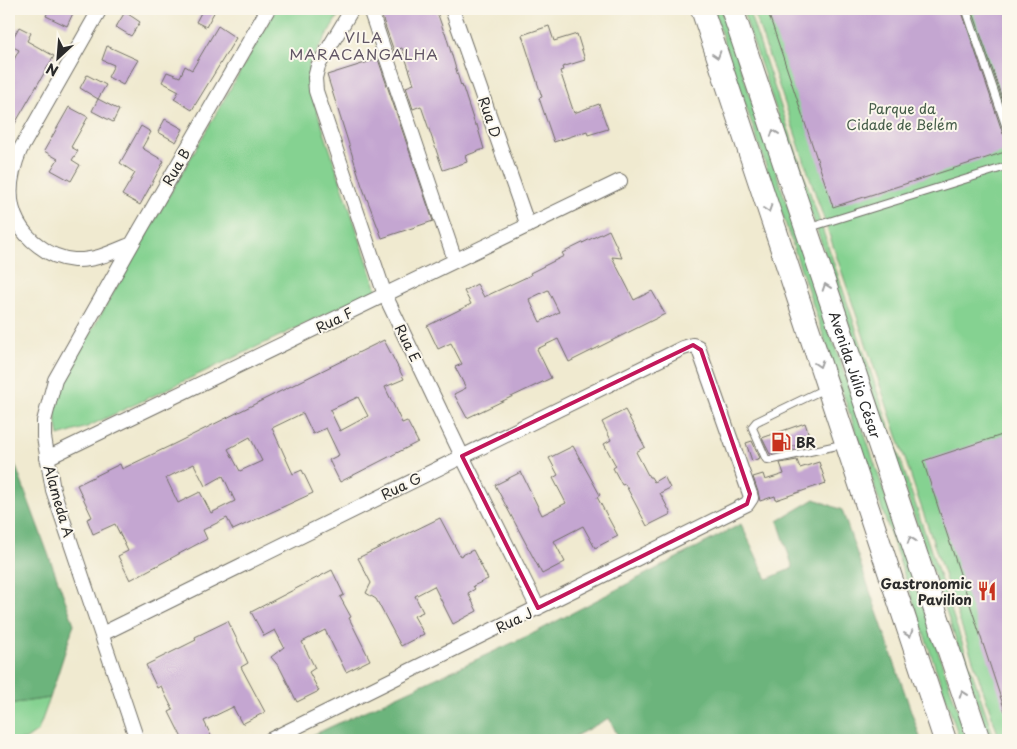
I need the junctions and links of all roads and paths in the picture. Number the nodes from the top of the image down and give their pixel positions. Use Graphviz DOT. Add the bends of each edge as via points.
graph roads {
  1 [pos="100,9"];
  2 [pos="268,9"];
  3 [pos="352,9"];
  4 [pos="370,9"];
  5 [pos="452,9"];
  6 [pos="702,9"];
  7 [pos="732,9"];
  8 [pos="966,9"];
  9 [pos="1008,132"];
  10 [pos="1008,166"];
  11 [pos="620,182"];
  12 [pos="528,226"];
  13 [pos="806,229"];
  14 [pos="132,244"];
  15 [pos="455,260"];
  16 [pos="385,295"];
  17 [pos="826,387"];
  18 [pos="845,443"];
  19 [pos="462,456"];
  20 [pos="47,458"];
  21 [pos="750,494"];
  22 [pos="538,608"];
  23 [pos="102,634"];
  24 [pos="137,740"];
  25 [pos="270,740"];
  26 [pos="945,740"];
  27 [pos="979,740"];
  1 -- 14 [label="street" via="20,150 11,175 11,207 29,239 58,257 88,260"];
  2 -- 14 [label="street, Rua B"];
  3 -- 16 [label="street, Rua E" via="318,66 316,91"];
  4 -- 15 [label="street"];
  5 -- 12 [label="street, Rua D"];
  6 -- 17 [label="main road, one-way"];
  13 -- 7 [label="main road, Avenida Júlio César, one-way"];
  8 -- 9 [label="lane"];
  10 -- 13 [label="lane"];
  11 -- 12 [label="street, Rua F"];
  12 -- 15 [label="street, Rua F"];
  27 -- 13 [label="main road, Avenida Júlio César, one-way"];
  14 -- 20 [label="street, Alameda A" via="55,380 44,420"];
  15 -- 16 [label="street, Rua F"];
  16 -- 19 [label="street, Rua E"];
  16 -- 20 [label="street, Rua F"];
  17 -- 18 [label="main road"];
  17 -- 18 [label="lane" via="756,422 752,428 766,459 771,460"];
  18 -- 26 [label="main road, one-way"];
  19 -- 21 [label="street, Rua G" via="693,345 701,350"];
  19 -- 22 [label="street, Rua E"];
  19 -- 23 [label="street, Rua G"];
  20 -- 23 [label="street, Alameda A" via="53,490"];
  21 -- 22 [label="street, Rua J" via="747,504"];
  22 -- 25 [label="street, Rua J"];
  23 -- 24 [label="street, Alameda A"];
}
